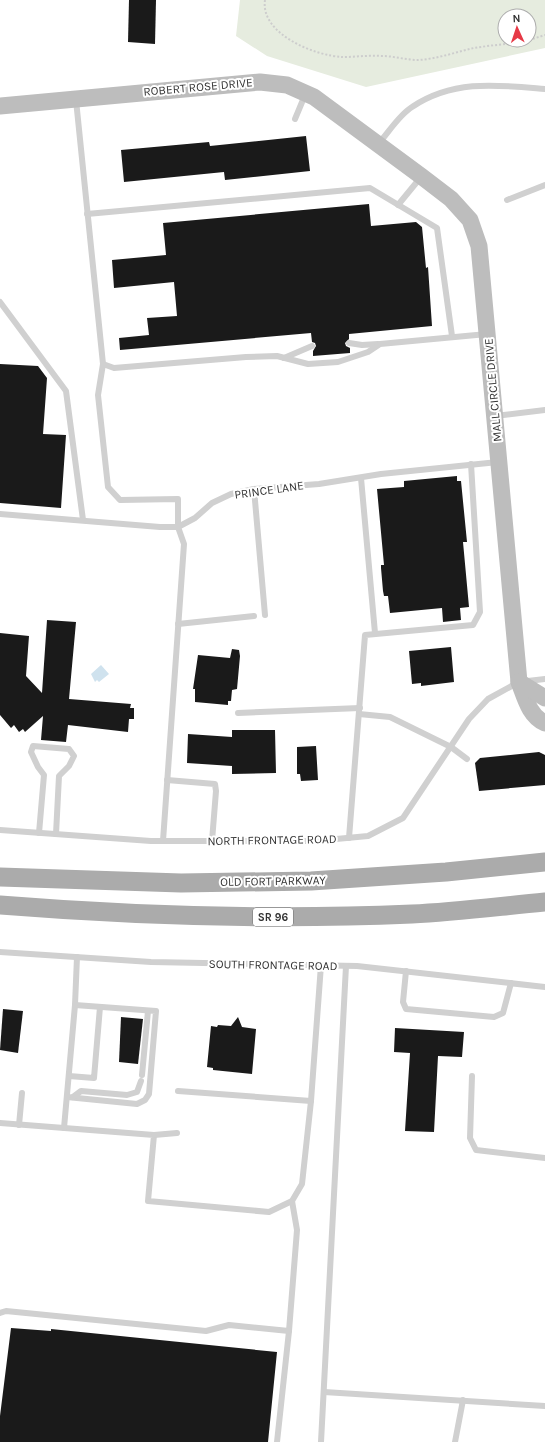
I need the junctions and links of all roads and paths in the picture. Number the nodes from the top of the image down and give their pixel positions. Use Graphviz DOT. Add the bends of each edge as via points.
graph roads {
  1 [pos="265,0"];
  2 [pos="497,45"];
  3 [pos="545,89"];
  4 [pos="305,93"];
  5 [pos="75,99"];
  6 [pos="0,106"];
  7 [pos="295,119"];
  8 [pos="378,144"];
  9 [pos="421,176"];
  10 [pos="545,184"];
  11 [pos="507,200"];
  12 [pos="398,204"];
  13 [pos="87,214"];
  14 [pos="0,302"];
  15 [pos="488,334"];
  16 [pos="452,336"];
  17 [pos="349,342"];
  18 [pos="380,344"];
  19 [pos="312,346"];
  20 [pos="284,358"];
  21 [pos="103,364"];
  22 [pos="545,410"];
  23 [pos="495,416"];
  24 [pos="499,462"];
  25 [pos="471,464"];
  26 [pos="361,478"];
  27 [pos="254,489"];
  28 [pos="0,514"];
  29 [pos="83,520"];
  30 [pos="178,527"];
  31 [pos="265,615"];
  32 [pos="254,616"];
  33 [pos="178,624"];
  34 [pos="375,633"];
  35 [pos="545,679"];
  36 [pos="519,682"];
  37 [pos="545,698"];
  38 [pos="359,711"];
  39 [pos="238,713"];
  40 [pos="545,723"];
  41 [pos="451,747"];
  42 [pos="467,759"];
  43 [pos="167,780"];
  44 [pos="0,830"];
  45 [pos="39,833"];
  46 [pos="56,834"];
  47 [pos="349,838"];
  48 [pos="163,841"];
  49 [pos="212,841"];
  50 [pos="545,862"];
  51 [pos="0,877"];
  52 [pos="545,902"];
  53 [pos="0,906"];
  54 [pos="0,952"];
  55 [pos="76,957"];
  56 [pos="321,966"];
  57 [pos="346,966"];
  58 [pos="406,971"];
  59 [pos="511,983"];
  60 [pos="545,987"];
  61 [pos="75,1005"];
  62 [pos="100,1007"];
  63 [pos="148,1010"];
  64 [pos="68,1076"];
  65 [pos="472,1076"];
  66 [pos="178,1091"];
  67 [pos="22,1093"];
  68 [pos="70,1097"];
  69 [pos="311,1101"];
  70 [pos="0,1123"];
  71 [pos="19,1125"];
  72 [pos="64,1128"];
  73 [pos="177,1134"];
  74 [pos="154,1135"];
  75 [pos="545,1158"];
  76 [pos="292,1201"];
  77 [pos="0,1313"];
  78 [pos="289,1330"];
  79 [pos="324,1392"];
  80 [pos="463,1400"];
  81 [pos="545,1406"];
  82 [pos="277,1442"];
  83 [pos="321,1442"];
  84 [pos="455,1442"];
  1 -- 2 [label="path" via="267,18 274,28 287,38 321,53 342,57 381,56 418,60"];
  3 -- 8 [label="lane" via="474,85 442,91 411,107"];
  4 -- 5 [label="street, ROBERT ROSE DRIVE" via="287,85 260,82"];
  4 -- 7 [label="lane"];
  4 -- 8 [label="street, ROBERT ROSE DRIVE" via="314,96"];
  5 -- 6 [label="street, ROBERT ROSE DRIVE"];
  5 -- 13 [label="lane"];
  8 -- 9 [label="street, MALL CIRCLE DRIVE"];
  9 -- 12 [label="lane"];
  9 -- 15 [label="street, MALL CIRCLE DRIVE" via="451,199 470,220 479,246"];
  10 -- 11 [label="lane"];
  12 -- 13 [label="lane" via="370,188"];
  12 -- 16 [label="lane" via="437,228"];
  13 -- 21 [label="lane"];
  14 -- 29 [label="lane" via="66,391"];
  15 -- 16 [label="lane"];
  15 -- 23 [label="street, MALL CIRCLE DRIVE"];
  16 -- 18 [label="lane"];
  17 -- 18 [label="lane" via="362,345"];
  18 -- 20 [label="lane" via="368,352 338,362 308,364"];
  19 -- 20 [label="lane"];
  20 -- 21 [label="lane" via="246,357 114,368"];
  21 -- 30 [label="lane" via="98,395 108,487 120,500 178,499"];
  22 -- 23 [label="lane"];
  23 -- 24 [label="street, MALL CIRCLE DRIVE"];
  24 -- 25 [label="lane, PRINCE LANE"];
  24 -- 36 [label="street, MALL CIRCLE DRIVE"];
  25 -- 26 [label="lane, PRINCE LANE"];
  25 -- 34 [label="lane" via="480,612 473,625"];
  26 -- 27 [label="lane, PRINCE LANE"];
  26 -- 34 [label="lane"];
  27 -- 30 [label="lane, PRINCE LANE" via="231,494 212,503 195,518"];
  27 -- 31 [label="lane"];
  28 -- 29 [label="lane, PRINCE LANE"];
  29 -- 30 [label="lane, PRINCE LANE"];
  30 -- 33 [label="lane" via="184,544"];
  32 -- 33 [label="lane"];
  33 -- 43 [label="lane"];
  34 -- 38 [label="lane" via="365,635"];
  35 -- 36 [label="lane, NORTH FRONTAGE ROAD"];
  36 -- 37 [label="street"];
  36 -- 40 [label="street, MALL CIRCLE DRIVE" via="535,716"];
  36 -- 41 [label="lane, NORTH FRONTAGE ROAD" via="488,700 470,719"];
  38 -- 39 [label="lane"];
  38 -- 41 [label="lane" via="390,717"];
  38 -- 47 [label="lane"];
  41 -- 42 [label="lane"];
  41 -- 47 [label="lane, NORTH FRONTAGE ROAD" via="403,818 368,836"];
  43 -- 48 [label="lane"];
  43 -- 49 [label="lane" via="215,784"];
  44 -- 45 [label="lane, NORTH FRONTAGE ROAD"];
  45 -- 46 [label="lane, NORTH FRONTAGE ROAD"];
  45 -- 46 [label="lane" via="44,775 31,752 33,746 70,749 74,756 59,776"];
  46 -- 48 [label="lane, NORTH FRONTAGE ROAD"];
  47 -- 49 [label="lane, NORTH FRONTAGE ROAD" via="315,841"];
  48 -- 49 [label="lane, NORTH FRONTAGE ROAD"];
  50 -- 51 [label="main road, OLD FORT PARKWAY" via="311,881 181,883"];
  52 -- 53 [label="main road, SR 96" via="414,914 282,918 174,916"];
  54 -- 55 [label="lane, SOUTH FRONTAGE ROAD"];
  55 -- 56 [label="lane, SOUTH FRONTAGE ROAD" via="151,962"];
  55 -- 61 [label="lane"];
  56 -- 57 [label="lane, SOUTH FRONTAGE ROAD"];
  56 -- 69 [label="lane"];
  57 -- 58 [label="lane, SOUTH FRONTAGE ROAD"];
  57 -- 79 [label="lane"];
  58 -- 59 [label="lane, SOUTH FRONTAGE ROAD"];
  58 -- 59 [label="lane" via="403,1002 406,1010 494,1017 503,1013"];
  59 -- 60 [label="lane, SOUTH FRONTAGE ROAD"];
  61 -- 62 [label="lane"];
  61 -- 64 [label="lane"];
  62 -- 63 [label="lane"];
  62 -- 64 [label="lane" via="94,1078"];
  63 -- 68 [label="lane" via="141,1078 137,1092 127,1095 81,1091"];
  63 -- 68 [label="lane" via="156,1011 149,1094 146,1100 137,1104"];
  64 -- 68 [label="lane"];
  65 -- 75 [label="lane" via="470,1138 476,1150"];
  66 -- 69 [label="lane"];
  67 -- 71 [label="lane"];
  68 -- 72 [label="lane"];
  69 -- 76 [label="lane" via="302,1184"];
  70 -- 71 [label="lane"];
  71 -- 72 [label="lane"];
  72 -- 74 [label="lane"];
  73 -- 74 [label="lane"];
  74 -- 76 [label="lane" via="148,1201 269,1212"];
  76 -- 78 [label="lane" via="297,1230"];
  77 -- 78 [label="lane" via="6,1311 206,1331 229,1325"];
  78 -- 82 [label="lane"];
  79 -- 80 [label="lane"];
  79 -- 83 [label="lane"];
  80 -- 81 [label="lane"];
  80 -- 84 [label="lane"];
}
